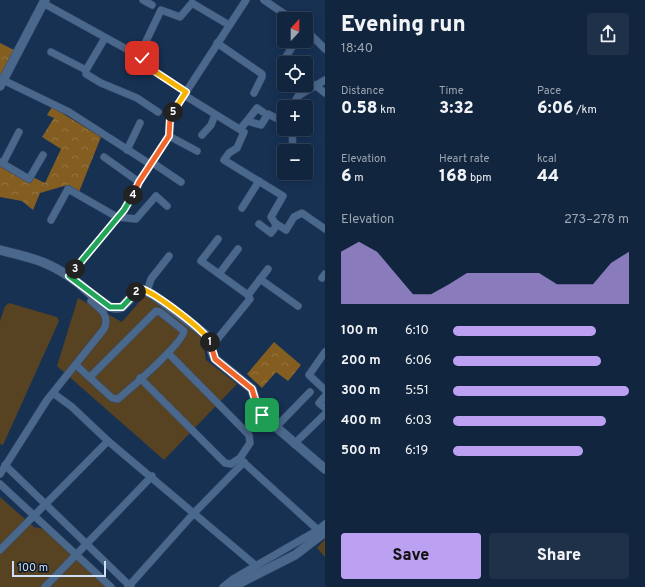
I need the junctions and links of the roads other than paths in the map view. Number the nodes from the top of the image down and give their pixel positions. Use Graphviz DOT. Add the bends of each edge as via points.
graph roads {
  1 [pos="143,0"];
  2 [pos="246,0"];
  3 [pos="264,0"];
  4 [pos="44,1"];
  5 [pos="152,5"];
  6 [pos="282,12"];
  7 [pos="229,25"];
  8 [pos="313,37"];
  9 [pos="105,38"];
  10 [pos="218,43"];
  11 [pos="325,49"];
  12 [pos="50,52"];
  13 [pos="139,56"];
  14 [pos="86,70"];
  15 [pos="325,80"];
  16 [pos="2,83"];
  17 [pos="315,85"];
  18 [pos="254,93"];
  19 [pos="325,93"];
  20 [pos="185,94"];
  21 [pos="296,100"];
  22 [pos="158,112"];
  23 [pos="263,112"];
  24 [pos="216,114"];
  25 [pos="277,118"];
  26 [pos="247,121"];
  27 [pos="140,123"];
  28 [pos="240,129"];
  29 [pos="19,132"];
  30 [pos="202,135"];
  31 [pos="169,136"];
  32 [pos="127,150"];
  33 [pos="197,151"];
  34 [pos="43,155"];
  35 [pos="104,157"];
  36 [pos="1,162"];
  37 [pos="152,164"];
  38 [pos="259,181"];
  39 [pos="139,182"];
  40 [pos="180,182"];
  41 [pos="167,206"];
  42 [pos="242,208"];
  43 [pos="117,217"];
  44 [pos="51,220"];
  45 [pos="259,224"];
  46 [pos="277,225"];
  47 [pos="325,229"];
  48 [pos="218,239"];
  49 [pos="238,249"];
  50 [pos="0,250"];
  51 [pos="169,256"];
  52 [pos="268,269"];
  53 [pos="219,274"];
  54 [pos="69,276"];
  55 [pos="260,279"];
  56 [pos="147,291"];
  57 [pos="248,295"];
  58 [pos="91,301"];
  59 [pos="298,306"];
  60 [pos="211,347"];
  61 [pos="325,352"];
  62 [pos="168,353"];
  63 [pos="76,365"];
  64 [pos="90,377"];
  65 [pos="140,378"];
  66 [pos="325,390"];
  67 [pos="310,392"];
  68 [pos="53,393"];
  69 [pos="325,396"];
  70 [pos="325,408"];
  71 [pos="325,414"];
  72 [pos="276,427"];
  73 [pos="108,441"];
  74 [pos="294,444"];
  75 [pos="242,460"];
  76 [pos="6,465"];
  77 [pos="325,469"];
  78 [pos="0,474"];
  79 [pos="152,476"];
  80 [pos="0,484"];
  81 [pos="45,504"];
  82 [pos="194,513"];
  83 [pos="34,515"];
  84 [pos="325,524"];
  85 [pos="322,531"];
  86 [pos="87,544"];
  87 [pos="0,550"];
  88 [pos="76,555"];
  89 [pos="255,565"];
  90 [pos="129,586"];
  91 [pos="45,587"];
  92 [pos="111,587"];
  93 [pos="223,587"];
  94 [pos="232,587"];
  1 -- 5 [label="street"];
  2 -- 7 [label="street"];
  3 -- 6 [label="street"];
  4 -- 9 [label="street"];
  4 -- 16 [label="street"];
  7 -- 10 [label="street"];
  7 -- 13 [label="street" via="192,3 180,17 161,10"];
  8 -- 11 [label="street"];
  9 -- 13 [label="street"];
  9 -- 14 [label="street"];
  10 -- 18 [label="street" via="262,74"];
  10 -- 20 [label="street"];
  12 -- 14 [label="street"];
  13 -- 20 [label="street" via="151,69"];
  14 -- 22 [label="street" via="86,74 92,79 137,98"];
  15 -- 17 [label="street"];
  16 -- 32 [label="street" via="69,112"];
  17 -- 19 [label="street"];
  17 -- 21 [label="street"];
  20 -- 24 [label="street"];
  20 -- 31 [label="street" via="170,118"];
  23 -- 26 [label="street" via="257,108"];
  24 -- 28 [label="street"];
  24 -- 30 [label="street"];
  25 -- 26 [label="street" via="268,114 261,125"];
  26 -- 28 [label="street"];
  27 -- 32 [label="street"];
  28 -- 38 [label="street" via="244,134 237,148 224,160"];
  29 -- 36 [label="street"];
  31 -- 33 [label="street"];
  31 -- 37 [label="street"];
  32 -- 37 [label="street"];
  34 -- 36 [label="street" via="29,180"];
  35 -- 39 [label="street"];
  37 -- 39 [label="street"];
  37 -- 40 [label="street"];
  38 -- 42 [label="street"];
  38 -- 46 [label="street" via="283,196 271,217"];
  39 -- 43 [label="street"];
  41 -- 43 [label="street" via="156,196 136,219"];
  43 -- 44 [label="street" via="68,189"];
  43 -- 54 [label="street"];
  45 -- 46 [label="street" via="271,233"];
  46 -- 47 [label="street" via="286,230 294,217 302,213"];
  48 -- 53 [label="street" via="201,260"];
  49 -- 53 [label="street"];
  50 -- 54 [label="street" via="46,262"];
  51 -- 56 [label="street" via="151,279"];
  52 -- 55 [label="street"];
  53 -- 57 [label="street"];
  54 -- 56 [label="street" via="110,307 115,308 122,307 140,289"];
  55 -- 57 [label="street"];
  55 -- 59 [label="street"];
  56 -- 60 [label="street" via="201,330"];
  57 -- 60 [label="street" via="250,299 247,304"];
  58 -- 63 [label="street" via="103,310 106,326"];
  60 -- 72 [label="street" via="215,359 252,389 258,409"];
  61 -- 66 [label="street" via="309,375"];
  62 -- 64 [label="street" via="184,331 158,310"];
  62 -- 65 [label="street"];
  62 -- 75 [label="street" via="249,435 250,443"];
  63 -- 64 [label="street"];
  63 -- 68 [label="street"];
  64 -- 65 [label="street" via="115,399"];
  65 -- 75 [label="street" via="225,463 231,464"];
  67 -- 72 [label="street"];
  68 -- 73 [label="street"];
  68 -- 76 [label="street" via="30,423"];
  69 -- 70 [label="street" via="319,403"];
  71 -- 74 [label="street"];
  72 -- 74 [label="street"];
  73 -- 79 [label="street"];
  73 -- 81 [label="street"];
  74 -- 77 [label="street"];
  75 -- 82 [label="street"];
  75 -- 85 [label="street"];
  76 -- 78 [label="street"];
  76 -- 81 [label="street"];
  79 -- 82 [label="street"];
  79 -- 86 [label="street"];
  80 -- 83 [label="street"];
  81 -- 83 [label="street"];
  81 -- 86 [label="street"];
  82 -- 89 [label="street"];
  82 -- 90 [label="street"];
  83 -- 87 [label="street"];
  83 -- 88 [label="street"];
  84 -- 85 [label="street"];
  85 -- 89 [label="street"];
  85 -- 94 [label="street" via="295,555"];
  86 -- 88 [label="street"];
  86 -- 90 [label="street"];
  88 -- 91 [label="street"];
  88 -- 92 [label="street"];
  89 -- 93 [label="street"];
}
